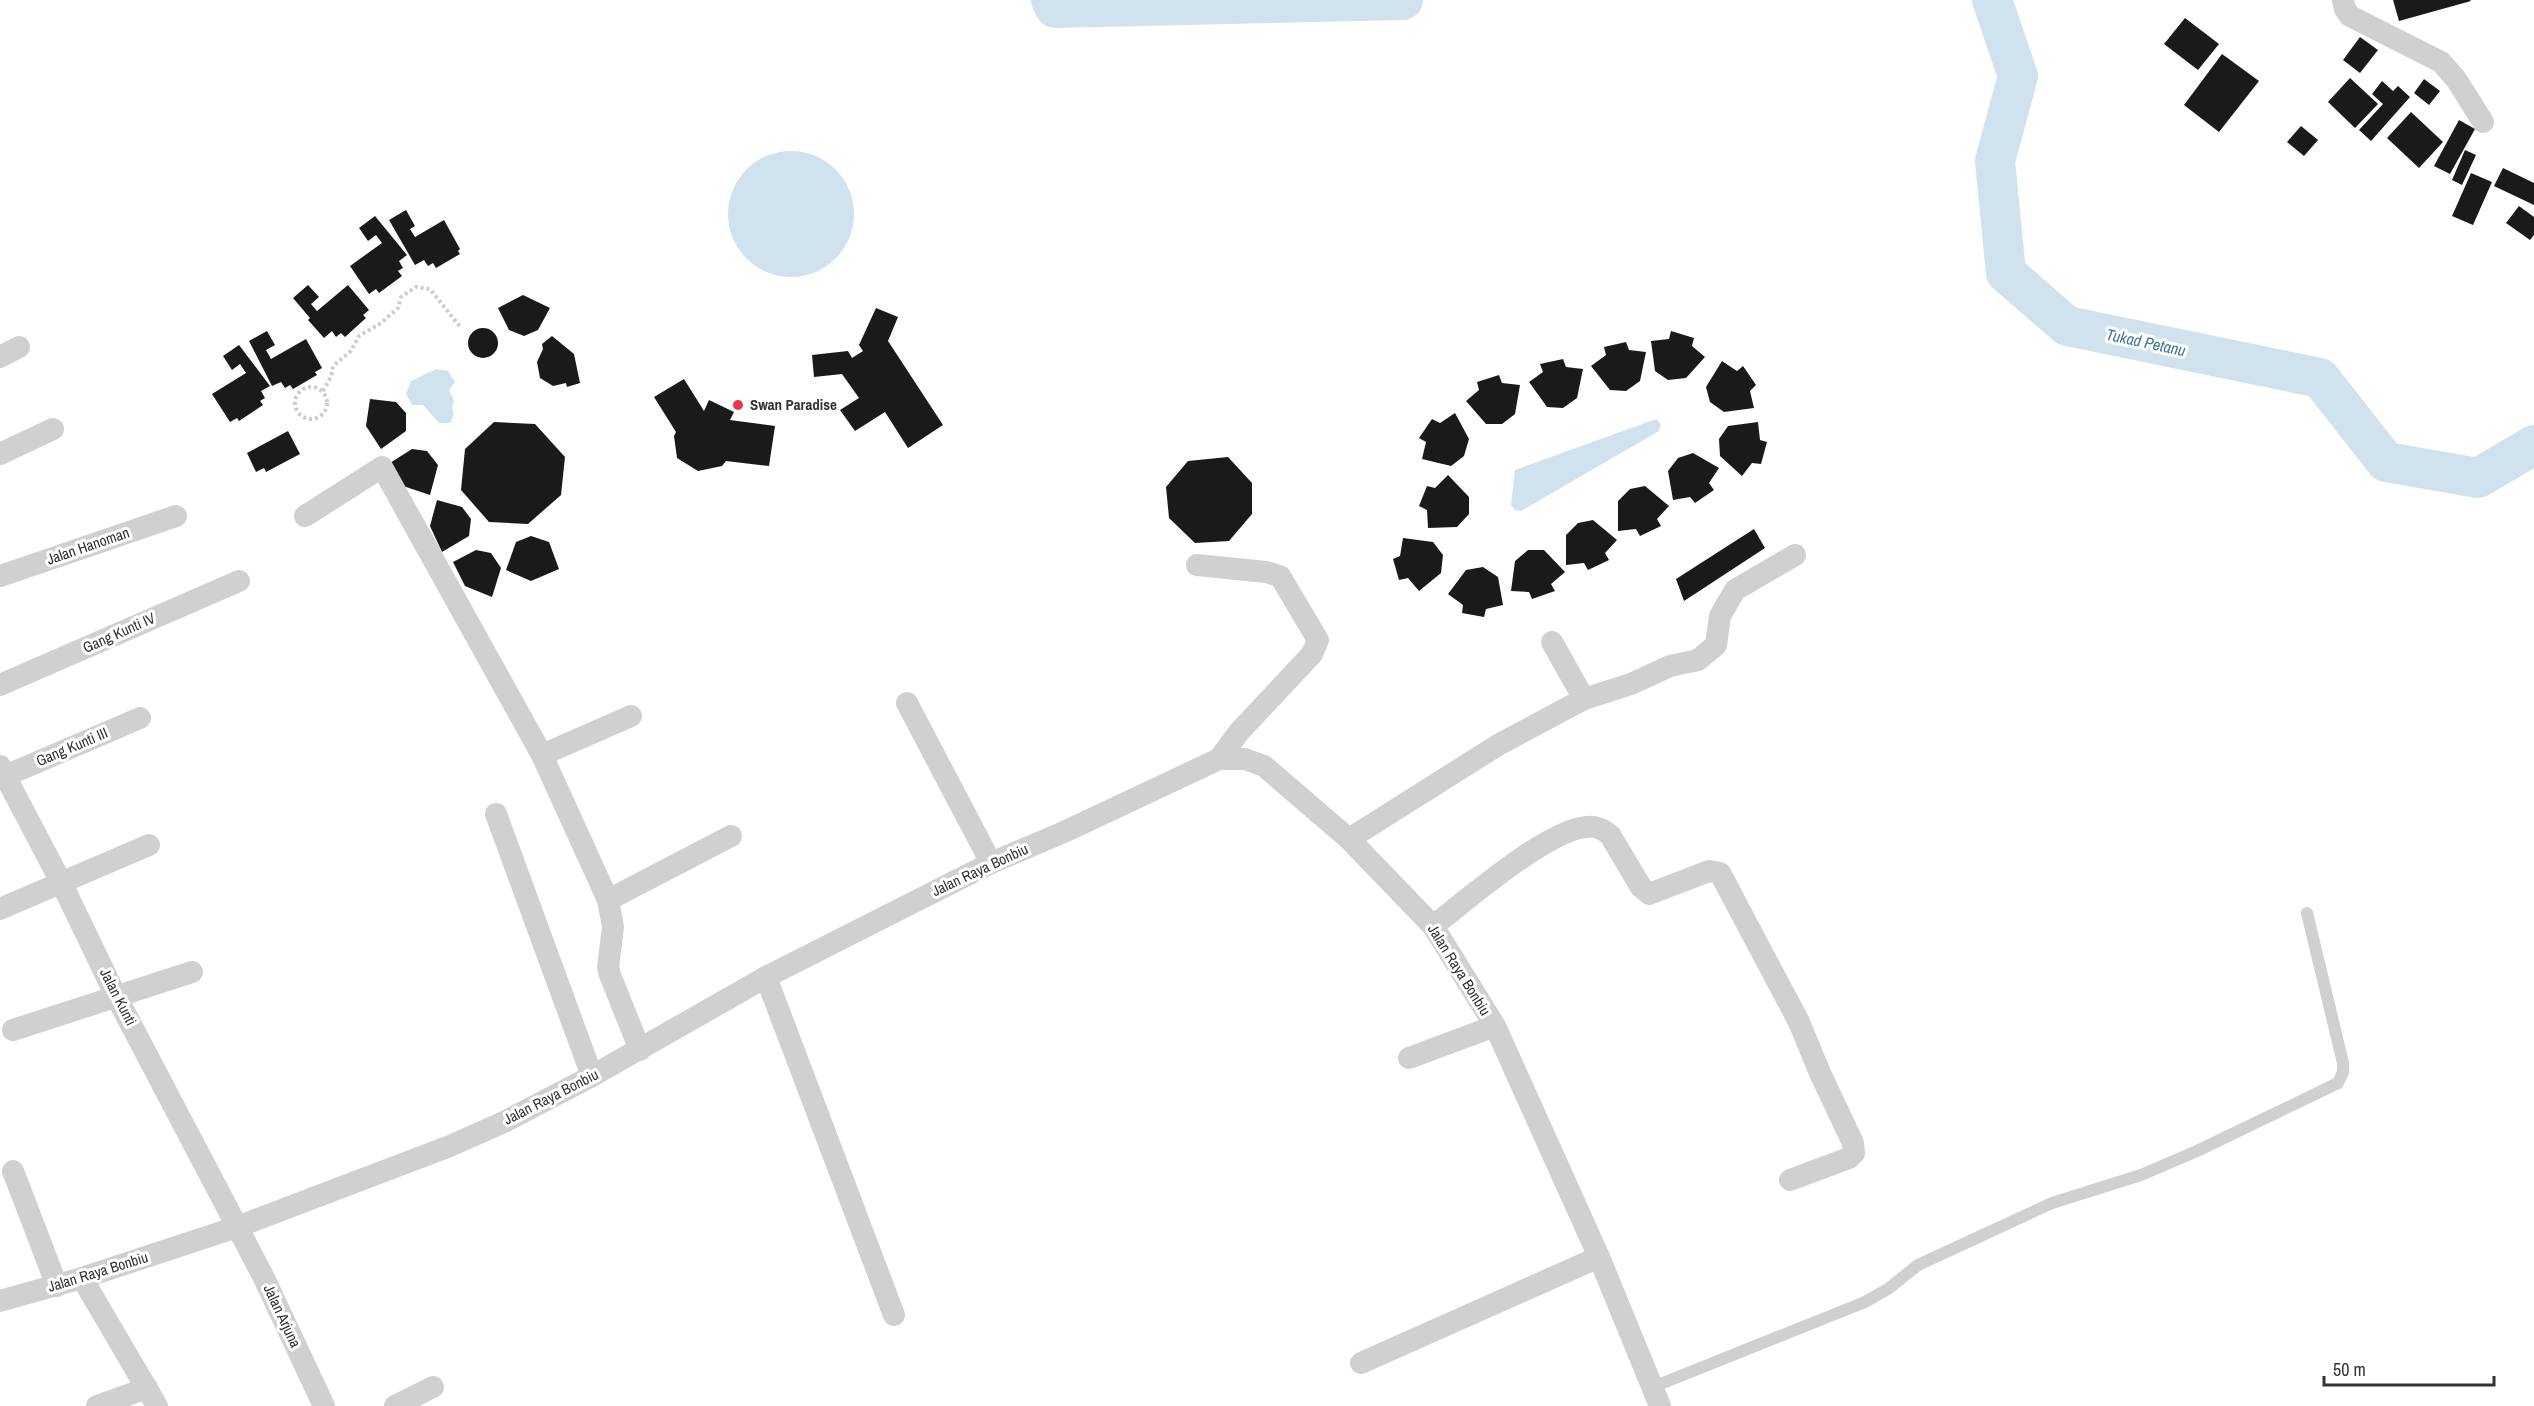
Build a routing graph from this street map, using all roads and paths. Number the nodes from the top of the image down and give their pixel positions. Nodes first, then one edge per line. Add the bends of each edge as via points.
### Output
1 (2343, 0) edge
2 (2484, 122) dead end
3 (461, 328) dead end
4 (323, 391) junction
5 (54, 429) dead end
6 (0, 454) edge
7 (176, 516) dead end
8 (305, 516) dead end
9 (1795, 555) dead end
10 (1197, 565) dead end
11 (0, 576) edge
12 (239, 581) dead end
13 (1552, 642) dead end
14 (0, 685) edge
15 (1584, 699) junction
16 (907, 703) dead end
17 (631, 716) dead end
18 (140, 718) dead end
19 (542, 755) junction
20 (1219, 759) junction
21 (2, 771) edge
22 (496, 814) dead end
23 (731, 836) dead end
24 (1349, 839) junction
25 (149, 845) dead end
26 (991, 863) junction
27 (62, 884) junction
28 (608, 900) junction
29 (0, 909) edge
30 (2307, 913) dead end
31 (1433, 926) junction
32 (192, 972) dead end
33 (766, 976) junction
34 (116, 996) junction
35 (1495, 1026) junction
36 (13, 1030) dead end
37 (640, 1050) junction
38 (1409, 1058) dead end
39 (592, 1076) junction
40 (13, 1171) dead end
41 (1790, 1180) dead end
42 (237, 1227) junction
43 (1599, 1257) junction
44 (82, 1278) junction
45 (57, 1286) junction
46 (0, 1301) edge
47 (894, 1315) dead end
48 (1361, 1363) dead end
49 (433, 1388) dead end
50 (152, 1397) edge
51 (1656, 1397) edge
52 (319, 1404) edge
53 (97, 1406) edge
54 (395, 1406) edge

1 - 2 street via 2349,16 2441,62
3 - 4 path via 430,289 416,287 401,297 398,308 381,323 359,336 351,351 333,366
4 - 4 path via 328,401 321,416 311,419 300,415 295,401 300,392 314,387
5 - 6 street
7 - 11 street, Jalan Hanoman
8 - 19 street via 382,467
9 - 15 street via 1735,590 1720,616 1716,645 1698,660 1670,666
10 - 20 street via 1280,576 1318,640 1311,654
12 - 14 street, Gang Kunti IV
13 - 15 street
15 - 24 street via 1498,745
16 - 26 street
17 - 19 street
18 - 21 street, Gang Kunti III
19 - 28 street
20 - 24 street, Jalan Raya Bonbiu via 1245,759 1264,766
20 - 26 street, Jalan Raya Bonbiu
21 - 27 street, Jalan Kunti
22 - 39 street
23 - 28 street
24 - 31 street, Jalan Raya Bonbiu
25 - 27 street
26 - 33 street, Jalan Raya Bonbiu
27 - 29 street
27 - 34 street, Jalan Kunti
28 - 37 street via 613,927 609,975
30 - 51 lane via 2343,1064 2338,1083 2197,1151 2052,1203 1918,1266 1865,1302
31 - 35 street, Jalan Raya Bonbiu
31 - 41 street via 1531,851 1565,832 1592,826 1610,835 1649,894 1709,871 1720,873 1799,1022 1853,1143 1854,1153 1849,1158
32 - 34 street
33 - 37 street, Jalan Raya Bonbiu
33 - 47 street
34 - 36 street
34 - 42 street, Jalan Kunti
35 - 38 street
35 - 43 street, Jalan Raya Bonbiu
37 - 39 street, Jalan Raya Bonbiu
39 - 42 street, Jalan Raya Bonbiu via 450,1146
40 - 45 street
42 - 44 street, Jalan Raya Bonbiu
42 - 52 street, Jalan Arjuna
43 - 48 street
43 - 51 street, Jalan Raya Bonbiu
44 - 45 street, Jalan Raya Bonbiu
44 - 50 street
45 - 46 street, Jalan Raya Bonbiu
49 - 54 street
50 - 53 street

